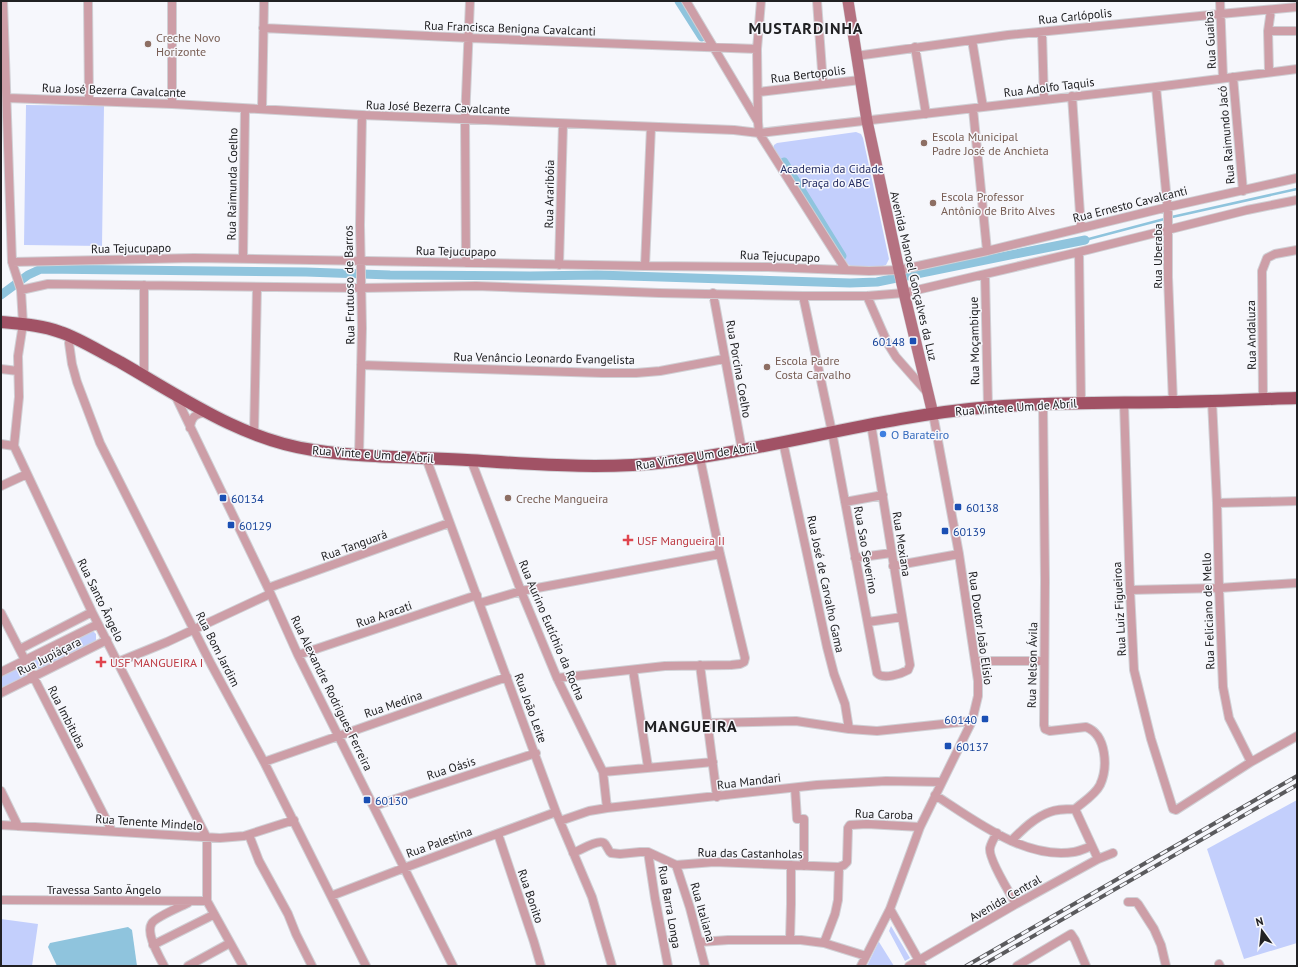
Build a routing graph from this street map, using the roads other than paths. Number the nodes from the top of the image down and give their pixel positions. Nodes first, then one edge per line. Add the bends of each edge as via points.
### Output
1 (3, 1) edge
2 (88, 1) edge
3 (172, 1) edge
4 (264, 1) edge
5 (470, 1) edge
6 (686, 1) edge
7 (761, 1) edge
8 (817, 1) edge
9 (848, 1) edge
10 (1220, 1) edge
11 (1297, 7) edge
12 (1271, 10) junction
13 (1220, 14) junction
14 (263, 28) junction
15 (1268, 31) junction
16 (1295, 31) dead end
17 (1042, 32) junction
18 (470, 38) junction
19 (972, 40) junction
20 (915, 47) junction
21 (714, 48) junction
22 (757, 49) junction
23 (856, 56) junction
24 (3, 64) edge
25 (1297, 69) edge
26 (1269, 71) junction
27 (1233, 77) junction
28 (1224, 78) junction
29 (860, 80) junction
30 (824, 84) junction
31 (1156, 87) junction
32 (759, 92) junction
33 (1072, 96) junction
34 (7, 98) junction
35 (89, 100) junction
36 (1044, 100) junction
37 (172, 104) junction
38 (245, 108) junction
39 (983, 108) junction
40 (262, 109) junction
41 (973, 109) junction
42 (926, 114) junction
43 (362, 116) junction
44 (466, 120) junction
45 (867, 121) junction
46 (758, 122) junction
47 (563, 124) junction
48 (651, 127) junction
49 (759, 133) junction
50 (1297, 178) edge
51 (1243, 191) junction
52 (1297, 200) edge
53 (1168, 209) junction
54 (1081, 228) junction
55 (1168, 229) junction
56 (1297, 250) edge
57 (987, 251) junction
58 (1079, 252) junction
59 (243, 259) junction
60 (12, 262) junction
61 (466, 263) junction
62 (360, 264) junction
63 (559, 265) junction
64 (645, 266) junction
65 (846, 270) junction
66 (899, 272) junction
67 (984, 275) junction
68 (144, 285) junction
69 (361, 286) junction
70 (257, 287) junction
71 (20, 288) junction
72 (903, 291) junction
73 (713, 293) junction
74 (803, 296) junction
75 (867, 296) junction
76 (1, 322) edge
77 (23, 324) junction
78 (71, 336) junction
79 (724, 359) junction
80 (361, 365) junction
81 (1, 369) edge
82 (18, 371) junction
83 (144, 376) junction
84 (173, 392) junction
85 (927, 392) junction
86 (1297, 398) edge
87 (1263, 399) junction
88 (1212, 401) junction
89 (1173, 402) junction
90 (1081, 403) junction
91 (1124, 403) junction
92 (1043, 404) junction
93 (988, 407) junction
94 (208, 413) junction
95 (934, 414) junction
96 (871, 424) junction
97 (190, 429) junction
98 (832, 432) junction
99 (254, 435) junction
100 (783, 442) junction
101 (1, 444) edge
102 (14, 446) junction
103 (742, 450) junction
104 (359, 454) junction
105 (426, 458) junction
106 (700, 458) junction
107 (470, 460) junction
108 (26, 474) junction
109 (1, 486) edge
110 (883, 495) junction
111 (1297, 501) edge
112 (845, 502) junction
113 (1217, 503) junction
114 (449, 523) junction
115 (891, 553) junction
116 (720, 554) junction
117 (958, 554) junction
118 (855, 558) junction
119 (894, 566) junction
120 (1297, 584) edge
121 (1219, 588) junction
122 (1130, 590) junction
123 (269, 591) junction
124 (521, 591) junction
125 (479, 599) junction
126 (92, 612) junction
127 (1, 613) edge
128 (902, 617) junction
129 (868, 622) junction
130 (98, 624) junction
131 (194, 629) junction
132 (107, 640) junction
133 (20, 649) junction
134 (298, 656) junction
135 (25, 660) junction
136 (975, 661) junction
137 (1044, 661) junction
138 (118, 662) junction
139 (700, 665) junction
140 (633, 670) junction
141 (1, 672) edge
142 (877, 673) joint
143 (34, 676) junction
144 (508, 677) junction
145 (557, 678) junction
146 (1, 693) edge
147 (972, 721) junction
148 (708, 723) junction
149 (849, 730) junction
150 (339, 735) junction
151 (1297, 736) edge
152 (536, 753) junction
153 (264, 762) junction
154 (713, 762) junction
155 (1251, 762) junction
156 (648, 767) junction
157 (603, 772) junction
158 (942, 782) junction
159 (795, 788) junction
160 (1, 791) edge
161 (935, 796) junction
162 (717, 797) junction
163 (374, 806) junction
164 (607, 808) junction
165 (1075, 809) junction
166 (556, 812) junction
167 (294, 820) junction
168 (560, 821) junction
169 (1, 825) edge
170 (18, 826) junction
171 (920, 828) junction
172 (112, 831) junction
173 (997, 833) junction
174 (249, 834) junction
175 (498, 834) junction
176 (207, 838) junction
177 (1012, 841) junction
178 (1092, 846) junction
179 (648, 852) junction
180 (573, 853) junction
181 (1113, 853) dead end
182 (1098, 859) junction
183 (790, 865) junction
184 (676, 866) junction
185 (804, 866) junction
186 (840, 866) junction
187 (404, 868) junction
188 (331, 896) junction
189 (1, 900) edge
190 (206, 901) junction
191 (190, 902) junction
192 (1128, 902) dead end
193 (1016, 904) junction
194 (890, 909) junction
195 (214, 914) junction
196 (790, 940) junction
197 (700, 942) junction
198 (230, 943) junction
199 (824, 943) junction
200 (154, 945) junction
201 (866, 956) junction
202 (921, 963) edge
203 (164, 966) edge
204 (188, 966) edge
205 (243, 966) edge
206 (312, 966) edge
207 (366, 966) edge
208 (453, 966) edge
209 (541, 966) edge
210 (612, 966) edge
211 (668, 966) edge
212 (705, 966) edge
213 (861, 966) edge
214 (909, 966) edge
215 (1017, 966) edge
216 (1086, 966) edge
217 (1166, 966) edge

1 - 24 street, Rua Santo Ângelo
2 - 35 street
3 - 37 street
4 - 14 street
5 - 18 street
6 - 21 street
7 - 22 street
8 - 30 street
9 - 23 main road, Avenida Manoel Gonçalves da Luz
10 - 13 street, Rua Guaíba
11 - 12 street, Rua Carlópolis
12 - 13 street, Rua Carlópolis
12 - 15 street
13 - 17 street, Rua Carlópolis
13 - 28 street, Rua Guaíba
14 - 18 street, Rua Francisca Benigna Cavalcanti
14 - 40 street
15 - 16 street
15 - 26 street
17 - 19 street, Rua Carlópolis
17 - 36 street
18 - 21 street, Rua Francisca Benigna Cavalcanti
18 - 44 street
19 - 20 street, Rua Carlópolis
19 - 39 street
20 - 23 street, Rua Carlópolis
20 - 42 street
21 - 22 street, Rua Francisca Benigna Cavalcanti
21 - 46 street
22 - 32 street
23 - 29 main road, Avenida Manoel Gonçalves da Luz
24 - 34 street, Rua Santo Ângelo
25 - 26 street, Rua Adolfo Taquis
26 - 27 street, Rua Adolfo Taquis
27 - 28 street, Rua Adolfo Taquis
27 - 51 street, Rua Raimundo Jacó
28 - 31 street, Rua Adolfo Taquis
29 - 30 street, Rua Bertopolis
29 - 45 main road, Avenida Manoel Gonçalves da Luz
30 - 32 street, Rua Bertopolis
31 - 33 street, Rua Adolfo Taquis
31 - 53 street, Rua Uberaba
32 - 46 street
33 - 36 street, Rua Adolfo Taquis
33 - 54 street
34 - 35 street, Rua José Bezerra Cavalcante
34 - 60 street, Rua Santo Ângelo
35 - 37 street, Rua José Bezerra Cavalcante
36 - 39 street, Rua Adolfo Taquis
37 - 38 street, Rua José Bezerra Cavalcante
38 - 40 street, Rua José Bezerra Cavalcante
38 - 59 street, Rua Raimunda Coelho
39 - 41 street, Rua Adolfo Taquis
40 - 43 street, Rua José Bezerra Cavalcante
41 - 42 street, Rua Adolfo Taquis
41 - 57 street
42 - 45 street, Rua Adolfo Taquis
43 - 44 street, Rua José Bezerra Cavalcante
43 - 62 street, Rua Frutuoso de Barros
44 - 47 street, Rua José Bezerra Cavalcante
44 - 61 street
45 - 49 street, Rua José Bezerra Cavalcante
45 - 66 main road, Avenida Manoel Gonçalves da Luz
46 - 49 street
47 - 48 street, Rua José Bezerra Cavalcante
47 - 63 street, Rua Araribóia
48 - 49 street, Rua José Bezerra Cavalcante
48 - 64 street
49 - 65 street
50 - 51 street, Rua Ernesto Cavalcanti
51 - 53 street, Rua Ernesto Cavalcanti
52 - 55 street
53 - 54 street, Rua Ernesto Cavalcanti
53 - 55 street, Rua Uberaba
54 - 57 street, Rua Ernesto Cavalcanti
55 - 58 street
55 - 89 street, Rua Uberaba
56 - 87 street, Rua Andaluza via 1267,258 1262,270
57 - 66 street, Rua Ernesto Cavalcanti
58 - 67 street
58 - 90 street
59 - 60 street, Rua Tejucupapo
59 - 62 street, Rua Tejucupapo
60 - 71 street, Rua Santo Ângelo
61 - 62 street, Rua Tejucupapo
61 - 63 street, Rua Tejucupapo
62 - 69 street, Rua Frutuoso de Barros
63 - 64 street, Rua Tejucupapo
64 - 65 street, Rua Tejucupapo
65 - 66 street, Rua Tejucupapo
66 - 72 main road, Avenida Manoel Gonçalves da Luz
67 - 72 street
67 - 93 street, Rua Moçambique
68 - 70 street
68 - 71 street via 48,284
68 - 83 street
69 - 70 street
69 - 73 street via 476,286
69 - 80 street, Rua Frutuoso de Barros
70 - 99 street
71 - 77 street, Rua Santo Ângelo
72 - 75 street
72 - 85 main road, Avenida Manoel Gonçalves da Luz
73 - 74 street
73 - 79 street, Rua Porcina Coelho
74 - 75 street
74 - 98 street, Rua Sao Severino
75 - 85 street via 896,357
76 - 77 main road, Rua Vinte e Um de Abril
77 - 78 main road, Rua Vinte e Um de Abril
77 - 82 street, Rua Santo Ângelo
78 - 83 main road, Rua Vinte e Um de Abril
78 - 131 street, Rua Bom Jardim via 69,343 72,364 100,443
79 - 80 street, Rua Venâncio Leonardo Evangelista via 660,371 602,374
79 - 103 street, Rua Porcina Coelho
80 - 104 street, Rua Frutuoso de Barros
81 - 82 street
82 - 102 street, Rua Santo Ângelo via 19,397
83 - 84 main road, Rua Vinte e Um de Abril
84 - 94 main road, Rua Vinte e Um de Abril
84 - 97 street, Rua Alexandre Rodrigues Ferreira
85 - 95 main road, Avenida Manoel Gonçalves da Luz
86 - 87 main road, Rua Vinte e Um de Abril
87 - 88 main road, Rua Vinte e Um de Abril
88 - 89 main road, Rua Vinte e Um de Abril
88 - 113 street, Rua Feliciano de Mello
89 - 91 main road, Rua Vinte e Um de Abril
90 - 91 main road, Rua Vinte e Um de Abril
90 - 92 main road, Rua Vinte e Um de Abril
91 - 122 street, Rua Luiz Figueiroa
92 - 93 main road, Rua Vinte e Um de Abril
92 - 137 street, Rua Nelson Ávila
93 - 95 main road, Rua Vinte e Um de Abril
94 - 97 street via 195,415
94 - 99 main road, Rua Vinte e Um de Abril
95 - 96 main road, Rua Vinte e Um de Abril
95 - 117 street, Rua Doutor João Elísio
96 - 98 main road, Rua Vinte e Um de Abril
96 - 110 street, Rua Mexiana
97 - 123 street, Rua Alexandre Rodrigues Ferreira
98 - 100 main road, Rua Vinte e Um de Abril
98 - 112 street, Rua Sao Severino
99 - 104 main road, Rua Vinte e Um de Abril via 312,450
100 - 103 main road, Rua Vinte e Um de Abril
100 - 149 street, Rua José de Carvalho Gama via 826,640 834,674 845,704
101 - 102 street
102 - 108 street, Rua Santo Ângelo
103 - 106 main road, Rua Vinte e Um de Abril
104 - 105 main road, Rua Vinte e Um de Abril
105 - 107 main road, Rua Vinte e Um de Abril
105 - 114 street, Rua João Leite
106 - 107 main road, Rua Vinte e Um de Abril via 616,466
106 - 116 street
107 - 124 street, Rua Aurino Eutíchio da Rocha
108 - 109 street
108 - 126 street, Rua Santo Ângelo
110 - 112 street
110 - 115 street, Rua Mexiana
111 - 113 street
112 - 118 street, Rua Sao Severino
113 - 121 street, Rua Feliciano de Mello
114 - 123 street, Rua Tanguará
114 - 125 street, Rua João Leite
115 - 118 street
115 - 119 street, Rua Mexiana
116 - 124 street, Rua Aracati
116 - 139 street via 745,658 744,662 736,665
117 - 119 street
117 - 136 street, Rua Doutor João Elísio
118 - 129 street, Rua Sao Severino
119 - 128 street, Rua Mexiana
120 - 121 street
121 - 122 street
121 - 155 street, Rua Feliciano de Mello via 1225,703 1229,718
122 - 155 street, Rua Luiz Figueiroa via 1134,670 1151,739 1173,809 1176,810
123 - 131 street, Rua Tanguará
123 - 134 street, Rua Alexandre Rodrigues Ferreira
124 - 125 street, Rua Aracati
124 - 145 street, Rua Aurino Eutíchio da Rocha
125 - 134 street, Rua Aracati
125 - 144 street, Rua João Leite
126 - 130 street, Rua Santo Ângelo
126 - 133 street, Rua Jupiáçara
127 - 133 street, Rua Imbituba
128 - 129 street
128 - 142 street, Rua Mexiana via 910,668 902,674 882,676
129 - 142 street, Rua Sao Severino
130 - 132 street, Rua Santo Ângelo
130 - 135 street, Rua Jupiáçara
131 - 138 street, Rua Tanguará
131 - 153 street, Rua Bom Jardim
132 - 138 street, Rua Santo Ângelo
132 - 143 street, Rua Jupiáçara
133 - 135 street, Rua Imbituba
134 - 150 street, Rua Alexandre Rodrigues Ferreira
135 - 141 street, Rua Jupiáçara
135 - 143 street, Rua Imbituba
136 - 137 street
136 - 147 street, Rua Doutor João Elísio via 978,696
137 - 165 street, Rua Nelson Ávila via 1046,729 1050,731 1086,726 1091,728 1098,736 1104,754 1100,785
138 - 176 street, Rua Santo Ângelo
139 - 140 street
139 - 148 street
140 - 145 street
140 - 156 street
143 - 146 street, Rua Jupiáçara
143 - 172 street, Rua Imbituba
144 - 150 street, Rua Medina
144 - 152 street, Rua João Leite
145 - 157 street, Rua Aurino Eutíchio da Rocha
147 - 149 street via 877,732
147 - 158 street, Rua Doutor João Elísio
148 - 149 street via 796,721
148 - 154 street
150 - 153 street, Rua Medina
150 - 163 street, Rua Alexandre Rodrigues Ferreira
151 - 155 street
152 - 163 street, Rua Oásis
152 - 166 street, Rua João Leite
153 - 167 street, Rua Bom Jardim
154 - 156 street
154 - 162 street
156 - 157 street
157 - 164 street, Rua Aurino Eutíchio da Rocha
158 - 159 street, Rua Mandari via 886,781
158 - 161 street, Rua Doutor João Elísio
159 - 162 street, Rua Mandari
159 - 185 street via 797,818 804,819
160 - 170 street
161 - 171 street, Rua Doutor João Elísio
161 - 173 street
162 - 164 street, Rua Mandari
163 - 187 street, Rua Alexandre Rodrigues Ferreira
164 - 168 street, Rua Mandari
165 - 177 street via 1050,812 1036,819
165 - 178 street
166 - 168 street, Rua João Leite
166 - 175 street, Rua Palestina
167 - 174 street, Rua Tenente Mindelo
167 - 188 street, Rua Bom Jardim
168 - 180 street, Rua João Leite
169 - 170 street, Rua Tenente Mindelo
170 - 172 street, Rua Tenente Mindelo
171 - 186 street, Rua Caroba via 867,824 848,826 847,862
171 - 194 street, Rua Doutor João Elísio
172 - 176 street, Rua Tenente Mindelo
173 - 177 street
173 - 193 street via 990,854
174 - 176 street, Rua Tenente Mindelo
174 - 206 street via 259,861 285,907
175 - 187 street, Rua Palestina
175 - 209 street, Rua Bonito
176 - 190 street, Rua Santo Ângelo
177 - 178 street via 1035,849 1057,852 1075,852
178 - 182 street
179 - 180 street via 611,853 602,842
179 - 184 street
179 - 211 street, Rua Barra Longa
180 - 210 street, Rua João Leite via 592,897
181 - 182 street, Avenida Central
182 - 193 street, Avenida Central
183 - 184 street, Rua das Castanholas via 714,862
183 - 185 street, Rua das Castanholas
183 - 196 street
184 - 197 street, Rua Italiana
185 - 186 street, Rua das Castanholas
186 - 199 street via 838,900
187 - 188 street, Rua Palestina
187 - 208 street, Rua Alexandre Rodrigues Ferreira
188 - 207 street, Rua Bom Jardim
189 - 191 street, Travessa Santo Ângelo
190 - 191 street, Travessa Santo Ângelo
190 - 195 street
191 - 200 street via 152,923 150,930
192 - 217 street via 1136,902 1154,929
193 - 202 street, Avenida Central
194 - 201 street, Rua Doutor João Elísio
194 - 202 street
195 - 198 street
195 - 200 street
196 - 197 street
196 - 199 street
197 - 212 street, Rua Italiana
198 - 204 street
198 - 205 street
199 - 201 street
200 - 203 street
201 - 213 street, Rua Doutor João Elísio
202 - 214 street, Avenida Central
215 - 216 street via 1071,934

